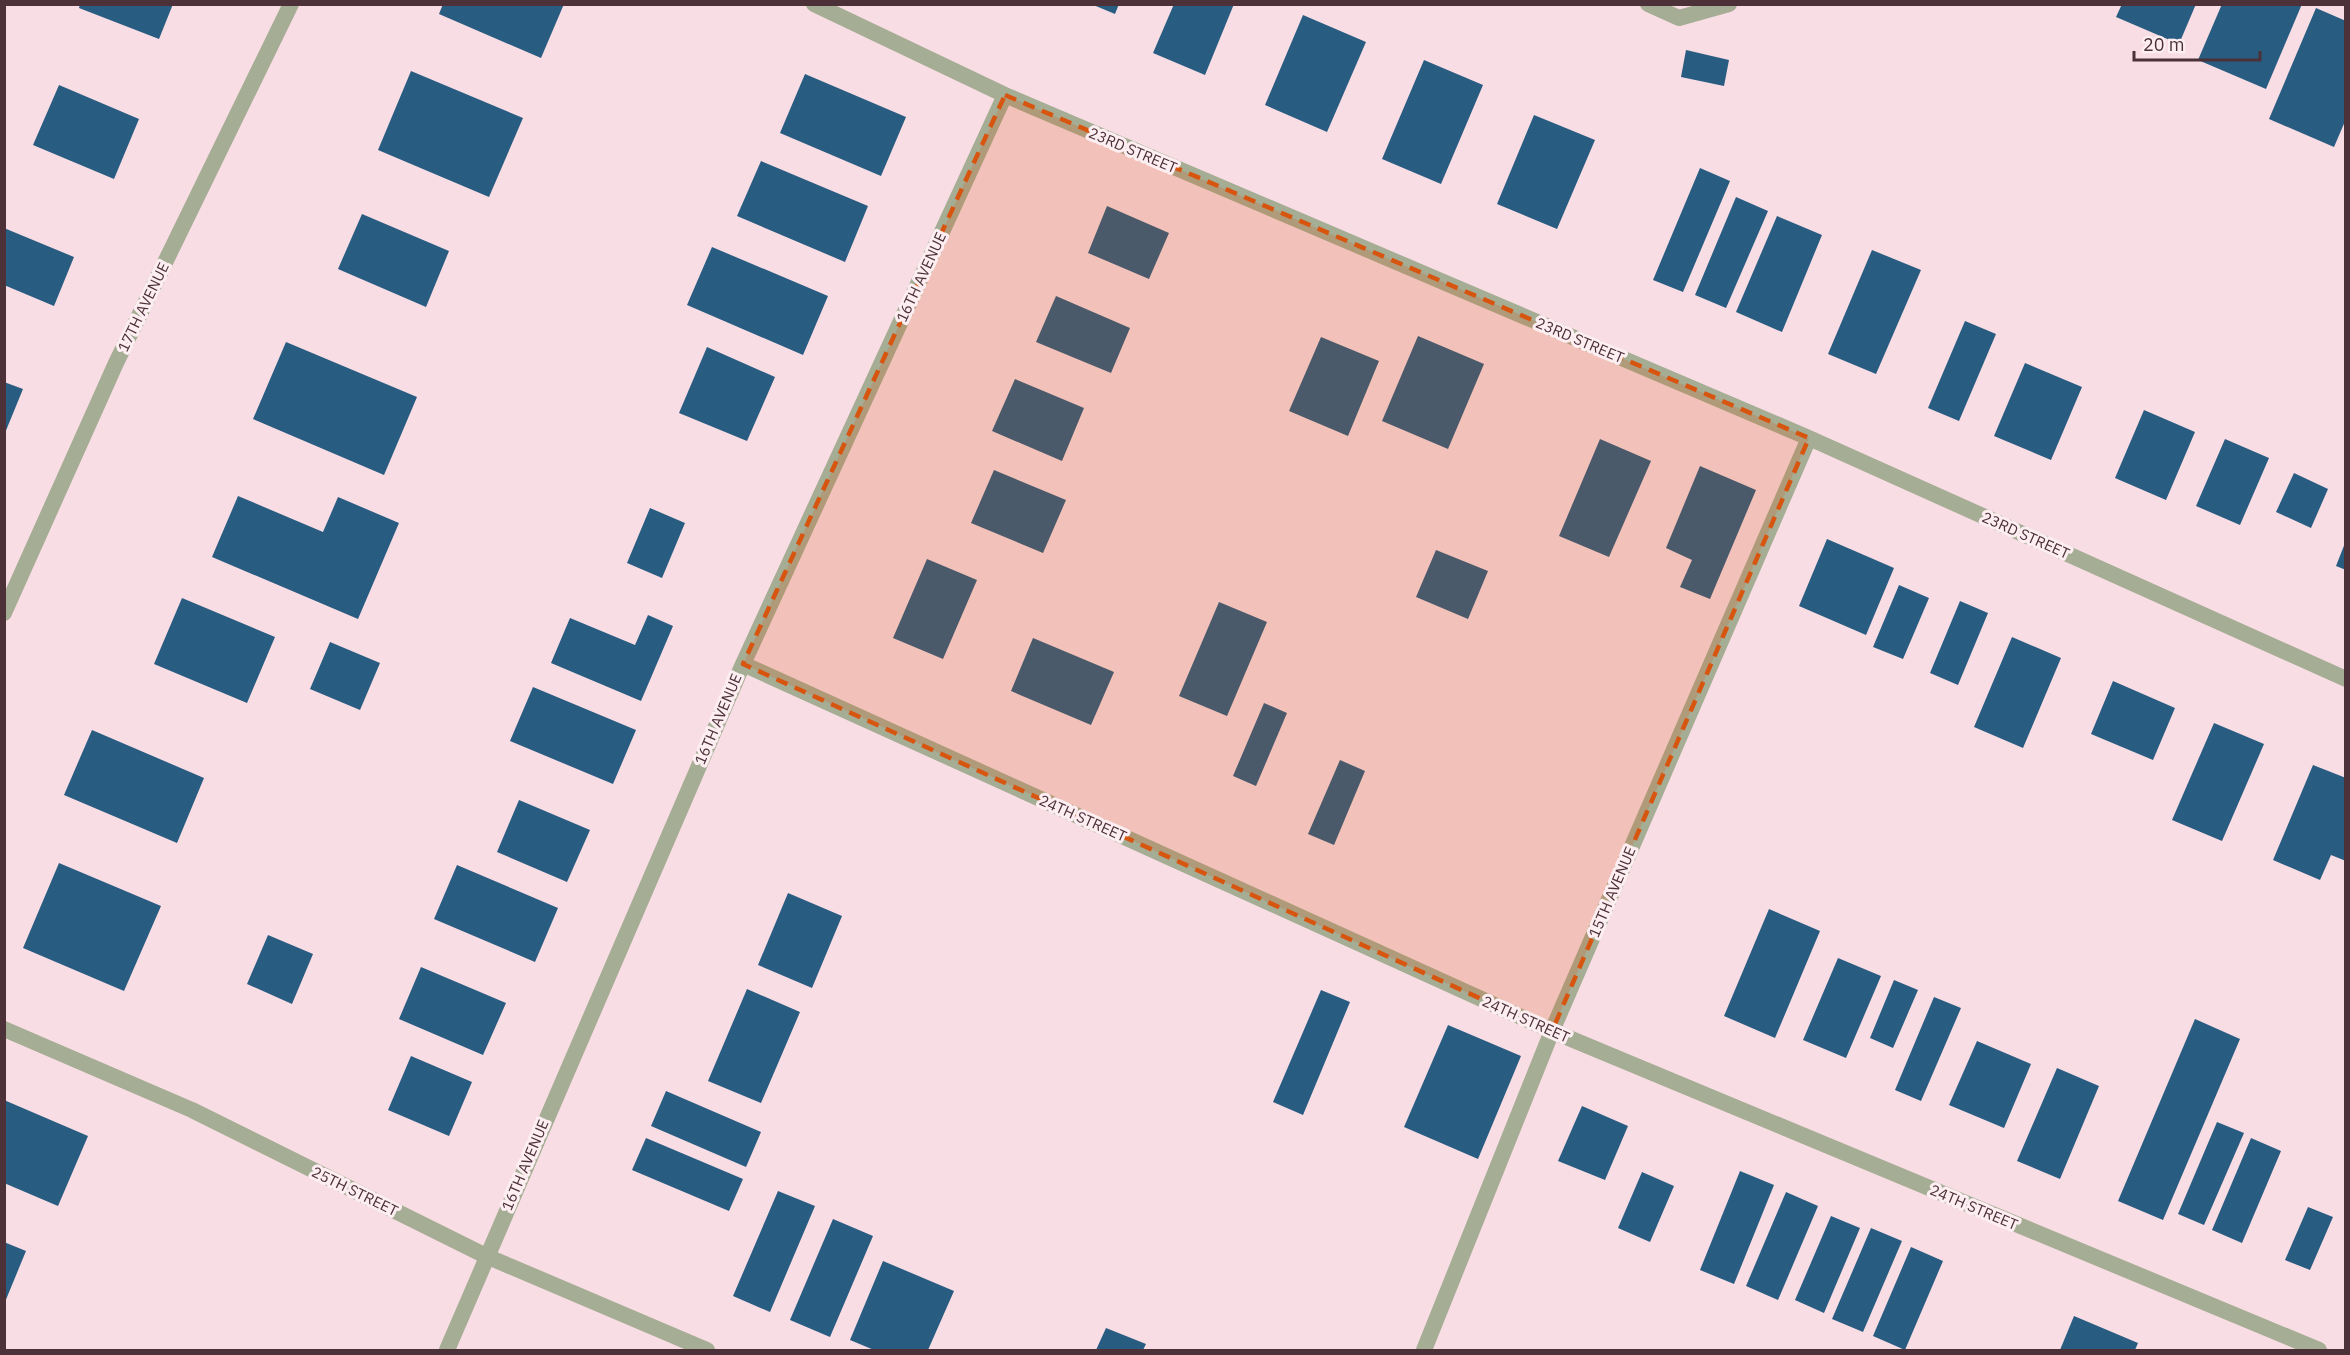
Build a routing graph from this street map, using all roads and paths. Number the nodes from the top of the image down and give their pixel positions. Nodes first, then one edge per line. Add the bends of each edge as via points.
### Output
1 (291, 4) edge
2 (814, 4) edge
3 (1648, 4) edge
4 (1729, 4) edge
5 (1005, 95) junction
6 (1809, 438) junction
7 (4, 613) edge
8 (743, 664) junction
9 (2346, 679) edge
10 (4, 1029) edge
11 (1552, 1031) junction
12 (486, 1256) junction
13 (447, 1350) edge
14 (707, 1350) edge
15 (1424, 1350) edge
16 (2319, 1350) edge

1 - 7 street, 17TH AVENUE via 116,363
2 - 5 street, 23RD STREET
3 - 4 street via 1679,18
5 - 6 street, 23RD STREET
5 - 8 street, 16TH AVENUE
6 - 9 street, 23RD STREET
6 - 11 street, 15TH AVENUE
8 - 11 street, 24TH STREET
8 - 12 street, 16TH AVENUE
10 - 12 street, 25TH STREET via 192,1110
11 - 15 street, 15TH AVENUE
11 - 16 street, 24TH STREET
12 - 13 street, 16TH AVENUE
12 - 14 street, 25TH STREET

